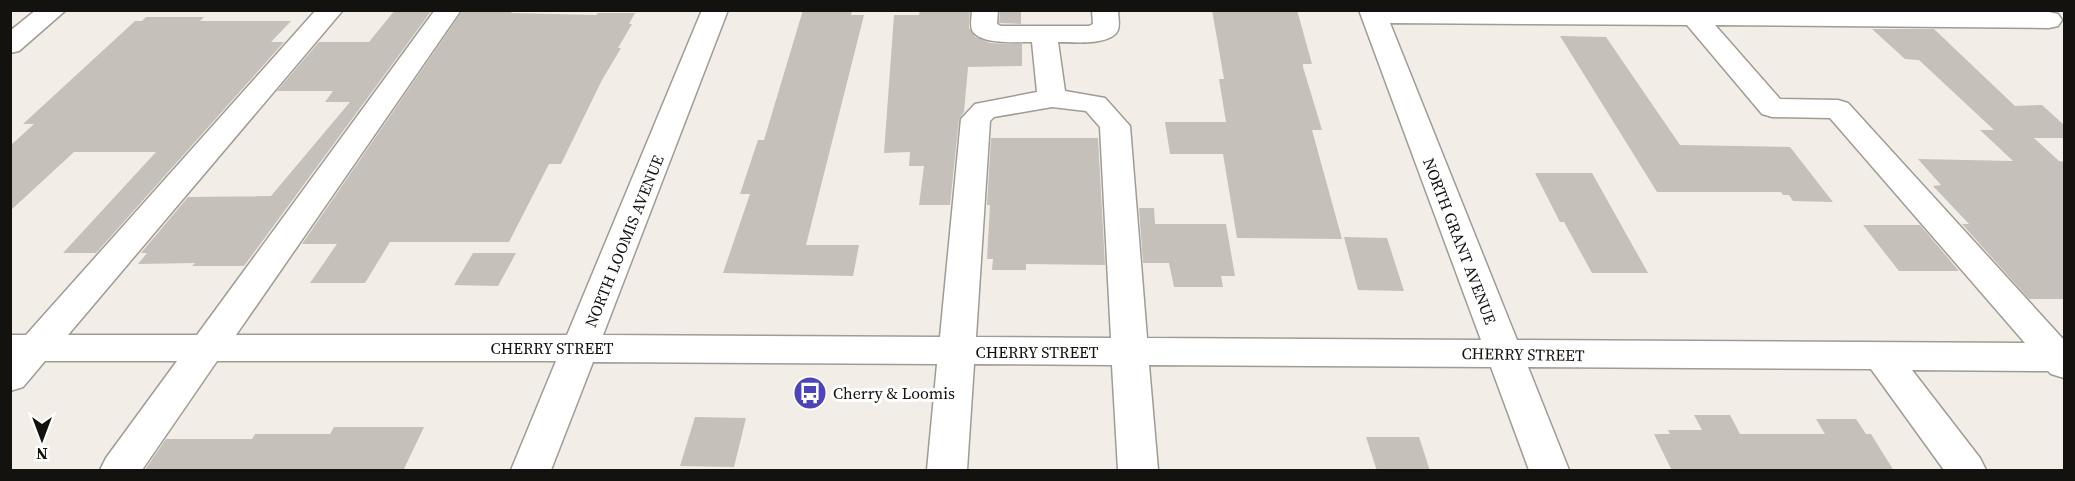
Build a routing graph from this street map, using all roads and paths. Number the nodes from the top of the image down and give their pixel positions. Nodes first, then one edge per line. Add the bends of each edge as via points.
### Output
1 (53, 10) edge
2 (330, 10) edge
3 (448, 10) edge
4 (715, 10) edge
5 (985, 10) edge
6 (1105, 10) edge
7 (1373, 13) edge
8 (1695, 18) junction
9 (2050, 21) edge
10 (1044, 34) junction
11 (10, 45) edge
12 (1052, 98) junction
13 (23, 348) edge
14 (582, 348) junction
15 (207, 349) junction
16 (955, 352) junction
17 (1129, 353) junction
18 (1503, 354) junction
19 (1882, 357) junction
20 (2062, 359) edge
21 (10, 377) edge
22 (120, 471) edge
23 (531, 471) edge
24 (947, 471) edge
25 (1138, 471) edge
26 (1549, 471) edge
27 (1966, 471) edge

1 - 11 street
2 - 13 street
3 - 15 street
4 - 14 street, NORTH LOOMIS AVENUE
5 - 10 street via 984,28 997,34
6 - 10 street via 1106,28 1094,34
7 - 8 street
7 - 18 street, NORTH GRANT AVENUE
8 - 9 street
8 - 20 street via 1772,108 1838,109
10 - 12 street
12 - 16 street via 985,110 976,119
12 - 17 street via 1095,104 1115,126
13 - 15 street, CHERRY STREET
13 - 21 street
14 - 15 street, CHERRY STREET
14 - 16 street, CHERRY STREET
14 - 23 street, NORTH LOOMIS AVENUE
15 - 22 street
16 - 17 street, CHERRY STREET
16 - 24 street
17 - 18 street, CHERRY STREET
17 - 25 street
18 - 19 street, CHERRY STREET
18 - 26 street, NORTH GRANT AVENUE
19 - 20 street, CHERRY STREET
19 - 27 street

